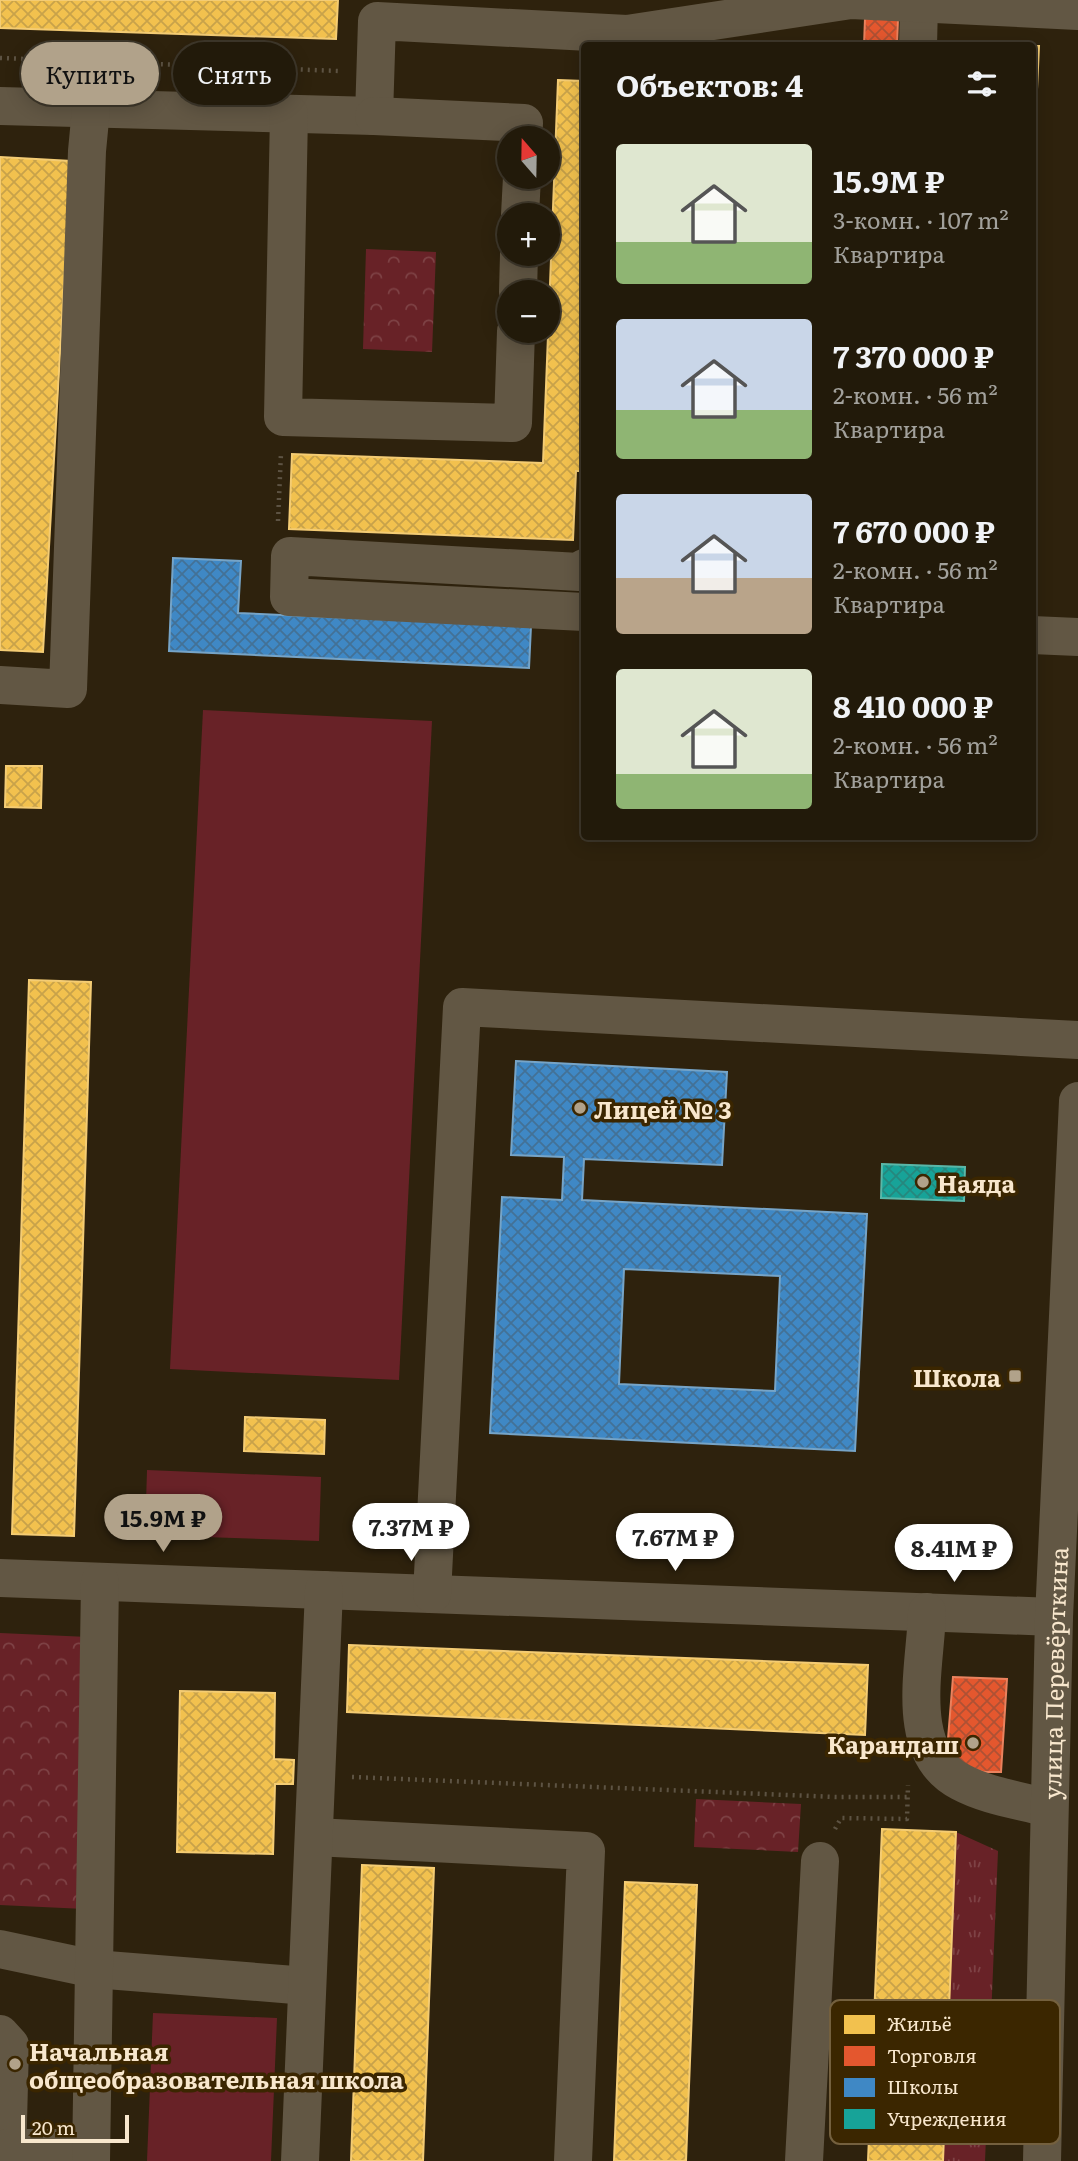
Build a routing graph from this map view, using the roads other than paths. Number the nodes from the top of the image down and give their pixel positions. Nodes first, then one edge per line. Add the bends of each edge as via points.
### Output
1 (897, 2) edge
2 (377, 10) edge
3 (1078, 11) edge
4 (467, 13) edge
5 (627, 17) edge
6 (670, 36) edge
7 (916, 42) edge
8 (0, 106) edge
9 (91, 109) junction
10 (289, 114) junction
11 (374, 116) junction
12 (523, 126) edge
13 (516, 343) edge
14 (581, 570) edge
15 (581, 612) edge
16 (1036, 635) edge
17 (1078, 637) edge
18 (0, 685) edge
19 (1078, 1040) edge
20 (1078, 1101) edge
21 (0, 1578) edge
22 (100, 1582) junction
23 (324, 1590) junction
24 (432, 1594) junction
25 (927, 1612) junction
26 (1054, 1617) junction
27 (1064, 1731) edge
28 (1048, 1808) junction
29 (315, 1837) junction
30 (820, 1861) road end
31 (0, 1949) edge
32 (94, 1969) junction
33 (307, 1986) junction
34 (1045, 2000) edge
35 (0, 2034) edge
36 (91, 2154) edge
37 (7, 2155) edge
38 (300, 2161) edge
39 (573, 2161) edge
40 (804, 2161) edge

1 - 3 street
1 - 6 street via 851,0
1 - 7 street
2 - 4 street
2 - 11 street
4 - 5 street
5 - 6 street
8 - 9 street
9 - 10 street
9 - 18 street via 68,689
10 - 11 street
10 - 13 street via 283,417 513,423
11 - 12 street
14 - 15 street via 290,556 289,597
16 - 17 street
19 - 24 street via 461,1007
20 - 26 street, улица Перевёрткина
21 - 22 street
22 - 23 street
22 - 32 street
23 - 24 street
23 - 29 street
24 - 25 street
25 - 26 street
25 - 28 street via 922,1718 930,1749 958,1781
26 - 27 street, улица Перевёрткина
27 - 28 street, улица Перевёрткина
28 - 34 street, улица Перевёрткина
29 - 33 street
29 - 39 street via 586,1850
30 - 40 street
31 - 32 street
32 - 33 street
32 - 36 street
33 - 38 street
35 - 37 street via 10,2045
36 - 37 street

